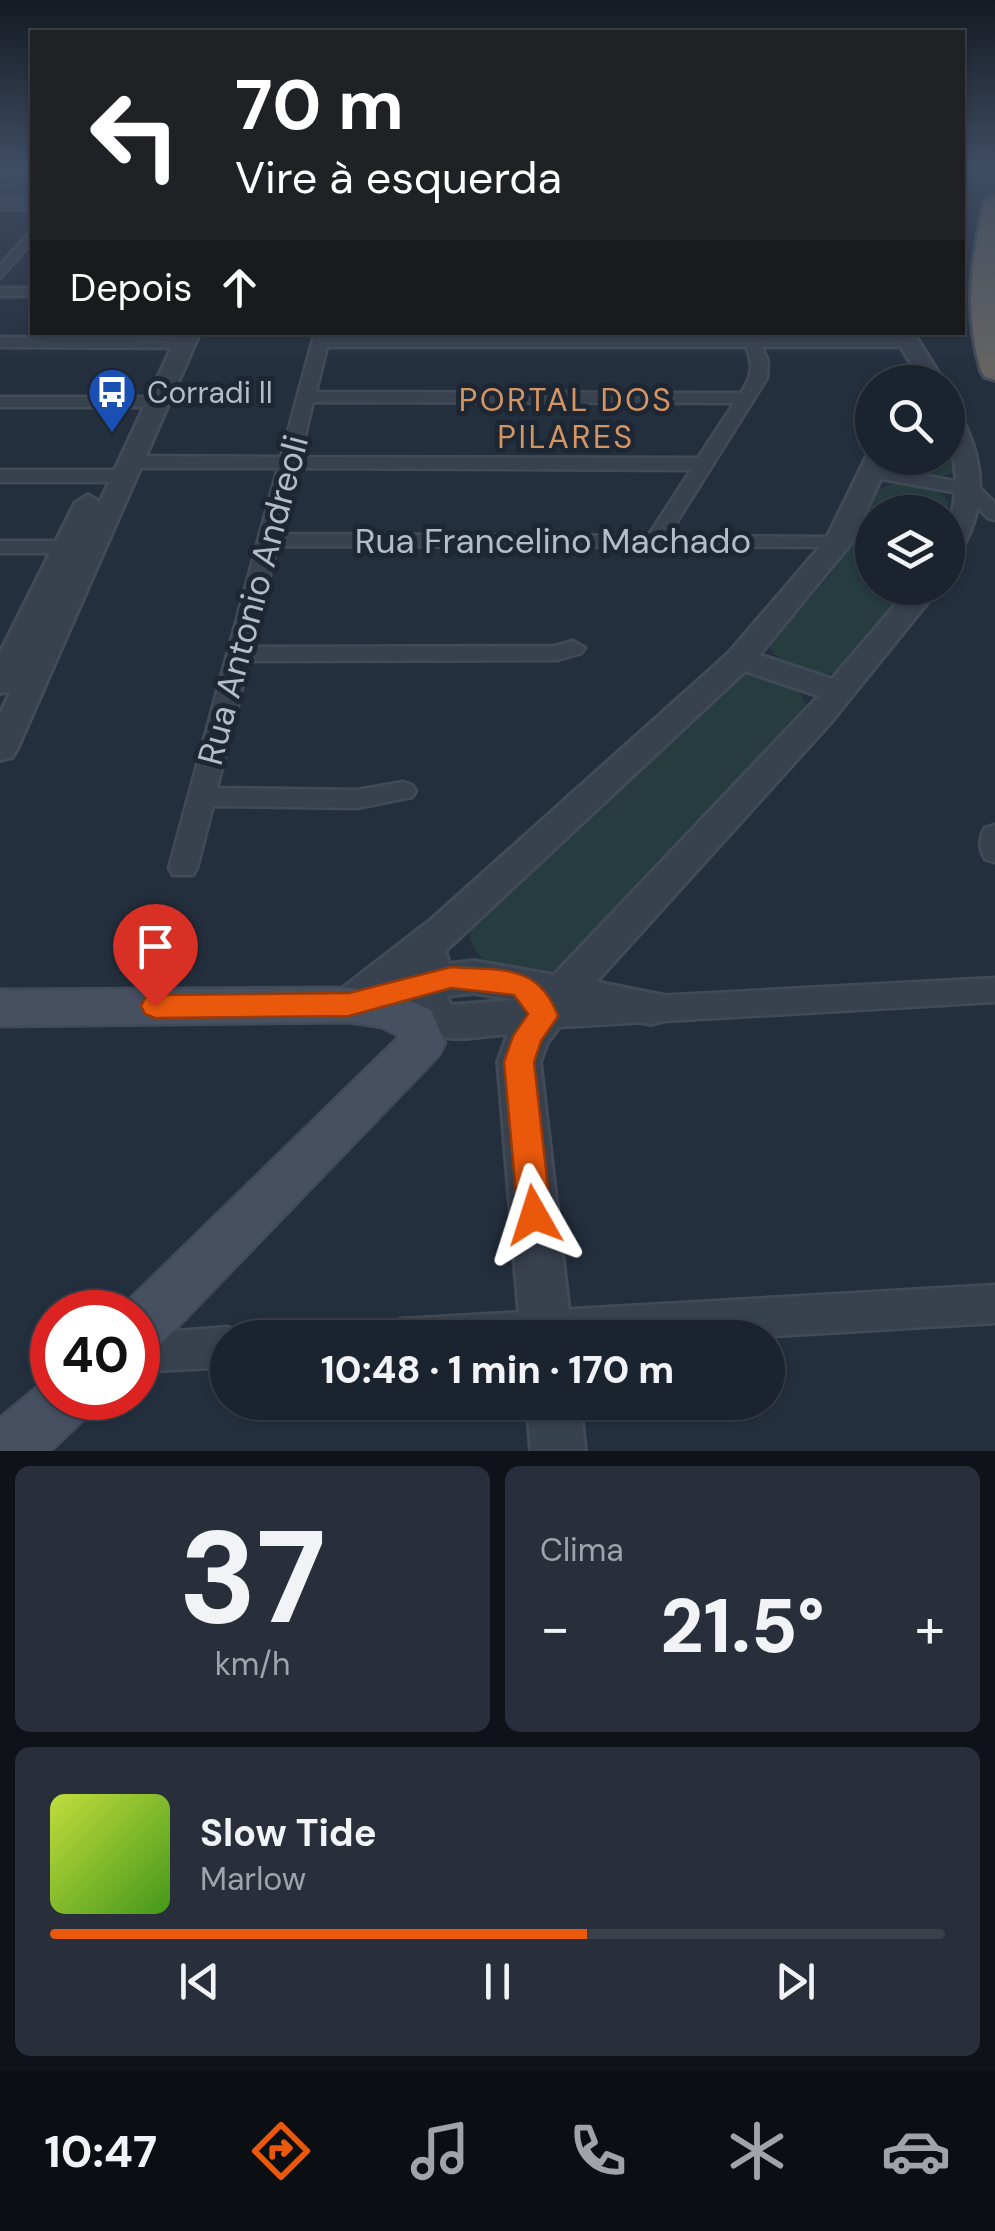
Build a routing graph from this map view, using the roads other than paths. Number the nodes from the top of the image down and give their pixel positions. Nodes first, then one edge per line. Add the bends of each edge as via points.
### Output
1 (988, 236) edge
2 (0, 249) edge
3 (27, 249) edge
4 (0, 274) edge
5 (0, 292) edge
6 (30, 292) edge
7 (321, 337) edge
8 (750, 337) edge
9 (895, 337) edge
10 (179, 338) edge
11 (0, 342) edge
12 (902, 365) edge
13 (919, 365) edge
14 (995, 371) edge
15 (306, 397) junction
16 (748, 398) junction
17 (0, 402) edge
18 (148, 402) junction
19 (965, 451) edge
20 (289, 462) junction
21 (706, 464) junction
22 (119, 472) junction
23 (870, 475) edge
24 (917, 475) edge
25 (0, 476) edge
26 (970, 489) junction
27 (965, 502) edge
28 (995, 514) edge
29 (268, 540) junction
30 (654, 542) junction
31 (838, 543) junction
32 (0, 547) edge
33 (80, 547) junction
34 (911, 605) edge
35 (574, 648) dead end
36 (239, 654) junction
37 (740, 659) junction
38 (0, 684) edge
39 (839, 692) junction
40 (0, 746) edge
41 (403, 791) dead end
42 (202, 797) junction
43 (995, 835) edge
44 (995, 852) edge
45 (183, 868) dead end
46 (446, 929) junction
47 (607, 942) junction
48 (425, 982) junction
49 (995, 990) edge
50 (542, 998) junction
51 (349, 1005) junction
52 (0, 1008) edge
53 (651, 1008) junction
54 (433, 1032) junction
55 (995, 1304) edge
56 (160, 1307) edge
57 (545, 1320) edge
58 (747, 1320) edge
59 (210, 1348) edge
60 (160, 1351) edge
61 (41, 1420) edge
62 (555, 1420) edge
63 (7, 1451) edge
64 (558, 1451) edge

1 - 14 highway via 978,288
2 - 3 street
3 - 4 street
5 - 6 street
7 - 8 street
7 - 15 street, Rua Antonio Andreoli
8 - 9 street
8 - 16 street via 761,370
9 - 12 street
9 - 13 street
10 - 11 street
10 - 18 street
15 - 16 street
15 - 20 street, Rua Antonio Andreoli
16 - 21 street
17 - 18 street
18 - 22 street
19 - 26 street
20 - 21 street
20 - 22 street
20 - 29 street, Rua Antonio Andreoli
21 - 30 street
22 - 25 street
22 - 33 street
23 - 31 street
24 - 26 street
26 - 27 street
26 - 28 street
29 - 30 street, Rua Francelino Machado
29 - 36 street, Rua Antonio Andreoli
30 - 31 street, Rua Francelino Machado
31 - 37 street
32 - 33 street
33 - 38 street
33 - 40 street
34 - 39 street
35 - 36 street
36 - 42 street, Rua Antonio Andreoli
37 - 39 street
37 - 46 street
39 - 47 street
41 - 42 street via 357,799
42 - 45 street, Rua Antonio Andreoli
43 - 44 street
46 - 48 street
46 - 51 street
47 - 50 street
47 - 53 street via 623,990
48 - 50 street via 474,977
48 - 51 street
48 - 54 street
49 - 53 street
50 - 53 street
50 - 54 street
50 - 57 street via 519,1062
51 - 52 main road
51 - 54 main road via 407,1016
54 - 56 main road
55 - 58 street
59 - 60 street
61 - 63 main road
62 - 64 street

